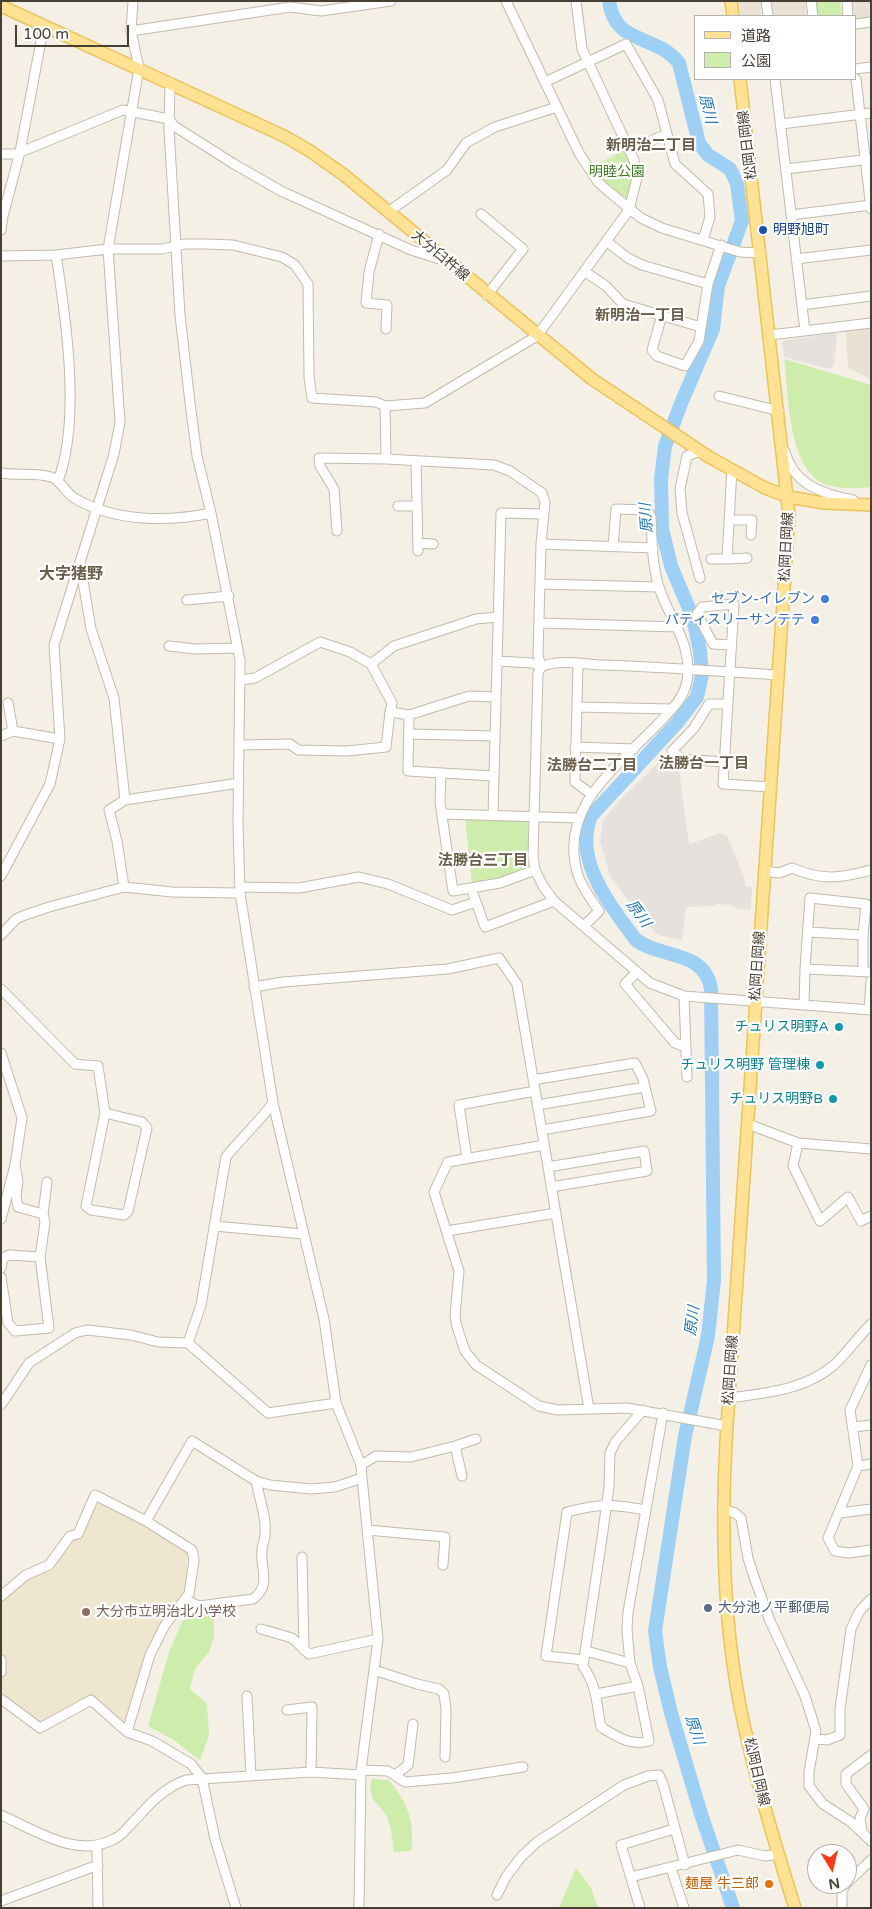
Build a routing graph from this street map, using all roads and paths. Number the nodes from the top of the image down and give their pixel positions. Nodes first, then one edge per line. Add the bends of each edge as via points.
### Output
1 (134, 1) edge
2 (391, 1) edge
3 (506, 1) edge
4 (576, 1) edge
5 (731, 1) edge
6 (766, 1) edge
7 (811, 1) edge
8 (846, 1) edge
9 (290, 4) edge
10 (1, 6) edge
11 (733, 15) edge
12 (768, 15) edge
13 (813, 15) edge
14 (848, 15) edge
15 (871, 22) edge
16 (857, 24) edge
17 (44, 25) junction
18 (131, 31) junction
19 (588, 61) junction
20 (871, 67) edge
21 (139, 68) junction
22 (857, 69) edge
23 (740, 80) edge
24 (776, 80) edge
25 (856, 80) edge
26 (170, 82) junction
27 (546, 82) junction
28 (557, 107) junction
29 (131, 112) junction
30 (871, 113) edge
31 (860, 114) junction
32 (169, 119) junction
33 (780, 124) junction
34 (667, 134) junction
35 (630, 150) junction
36 (20, 152) junction
37 (1, 154) edge
38 (868, 159) edge
39 (786, 169) junction
40 (871, 205) edge
41 (871, 209) edge
42 (629, 210) junction
43 (388, 212) junction
44 (481, 214) dead end
45 (791, 214) junction
46 (1, 230) edge
47 (379, 234) junction
48 (703, 240) junction
49 (606, 241) junction
50 (722, 245) junction
51 (176, 247) junction
52 (108, 249) junction
53 (871, 250) edge
54 (760, 252) junction
55 (56, 255) junction
56 (1, 256) edge
57 (796, 259) junction
58 (447, 261) junction
59 (584, 271) junction
60 (708, 284) junction
61 (487, 295) junction
62 (871, 296) edge
63 (802, 305) junction
64 (662, 315) junction
65 (871, 323) edge
66 (701, 327) junction
67 (386, 329) dead end
68 (805, 331) junction
69 (770, 335) junction
70 (537, 336) junction
71 (719, 396) dead end
72 (385, 406) junction
73 (779, 411) junction
74 (783, 444) junction
75 (700, 451) junction
76 (386, 459) junction
77 (416, 461) junction
78 (732, 470) junction
79 (1, 473) edge
80 (58, 481) junction
81 (789, 497) junction
82 (871, 504) edge
83 (398, 506) dead end
84 (416, 506) junction
85 (96, 508) junction
86 (212, 513) junction
87 (543, 514) junction
88 (729, 520) junction
89 (337, 531) dead end
90 (751, 535) dead end
91 (433, 544) dead end
92 (541, 544) junction
93 (613, 547) junction
94 (653, 548) junction
95 (748, 558) dead end
96 (711, 559) dead end
97 (727, 559) junction
98 (80, 561) junction
99 (700, 578) dead end
100 (540, 584) junction
101 (659, 587) junction
102 (229, 596) junction
103 (187, 600) dead end
104 (498, 617) junction
105 (540, 623) junction
106 (678, 627) junction
107 (731, 645) junction
108 (169, 646) dead end
109 (238, 648) junction
110 (497, 661) junction
111 (371, 664) junction
112 (578, 664) junction
113 (541, 667) junction
114 (691, 668) junction
115 (730, 672) junction
116 (778, 675) junction
117 (241, 680) junction
118 (496, 697) junction
119 (8, 703) dead end
120 (728, 704) junction
121 (576, 706) junction
122 (672, 709) junction
123 (390, 712) junction
124 (409, 715) junction
125 (12, 731) junction
126 (409, 734) junction
127 (1, 736) edge
128 (495, 736) junction
129 (60, 739) junction
130 (240, 745) junction
131 (575, 747) junction
132 (634, 749) junction
133 (724, 762) junction
134 (440, 773) junction
135 (494, 776) junction
136 (239, 783) junction
137 (772, 787) junction
138 (591, 794) junction
139 (124, 800) junction
140 (442, 814) junction
141 (492, 815) junction
142 (533, 816) junction
143 (578, 818) junction
144 (535, 870) junction
145 (871, 870) edge
146 (764, 871) junction
147 (1, 876) edge
148 (124, 888) junction
149 (471, 888) junction
150 (240, 890) junction
151 (554, 901) junction
152 (476, 902) junction
153 (584, 926) junction
154 (808, 932) junction
155 (1, 935) edge
156 (863, 935) junction
157 (805, 969) junction
158 (867, 971) edge
159 (637, 972) junction
160 (871, 981) edge
161 (254, 987) junction
162 (1, 989) edge
163 (684, 996) junction
164 (756, 1002) junction
165 (804, 1005) junction
166 (870, 1010) edge
167 (686, 1047) junction
168 (1, 1053) edge
169 (688, 1077) dead end
170 (533, 1080) junction
171 (645, 1087) junction
172 (535, 1091) junction
173 (273, 1103) junction
174 (537, 1105) junction
175 (105, 1113) junction
176 (748, 1124) junction
177 (542, 1130) junction
178 (798, 1143) junction
179 (544, 1145) junction
180 (871, 1149) edge
181 (467, 1159) junction
182 (15, 1165) junction
183 (548, 1167) junction
184 (47, 1182) dead end
185 (551, 1187) junction
186 (556, 1213) junction
187 (43, 1214) junction
188 (871, 1216) edge
189 (1, 1219) edge
190 (214, 1226) junction
191 (447, 1231) junction
192 (303, 1234) junction
193 (40, 1257) junction
194 (1, 1268) edge
195 (1, 1277) edge
196 (871, 1324) edge
197 (188, 1343) junction
198 (871, 1365) edge
199 (871, 1384) edge
200 (861, 1386) junction
201 (729, 1398) junction
202 (336, 1403) junction
203 (1, 1405) edge
204 (589, 1409) junction
205 (643, 1410) junction
206 (663, 1413) junction
207 (871, 1425) edge
208 (727, 1426) junction
209 (853, 1426) junction
210 (476, 1438) dead end
211 (455, 1446) junction
212 (871, 1464) edge
213 (361, 1466) junction
214 (858, 1466) junction
215 (462, 1476) dead end
216 (362, 1478) junction
217 (256, 1481) junction
218 (607, 1504) junction
219 (723, 1509) junction
220 (871, 1509) edge
221 (645, 1510) junction
222 (840, 1513) junction
223 (146, 1521) junction
224 (367, 1530) junction
225 (871, 1550) edge
226 (302, 1557) dead end
227 (443, 1565) dead end
228 (1, 1596) edge
229 (871, 1599) edge
230 (186, 1600) junction
231 (261, 1630) dead end
232 (378, 1639) junction
233 (304, 1650) junction
234 (585, 1656) junction
235 (1, 1660) edge
236 (630, 1663) junction
237 (374, 1670) junction
238 (1, 1672) edge
239 (638, 1686) junction
240 (596, 1694) junction
241 (247, 1696) dead end
242 (1, 1699) edge
243 (287, 1710) dead end
244 (413, 1724) dead end
245 (127, 1732) junction
246 (816, 1739) junction
247 (871, 1755) edge
248 (445, 1757) dead end
249 (523, 1767) dead end
250 (311, 1772) junction
251 (361, 1773) junction
252 (396, 1775) junction
253 (251, 1776) junction
254 (202, 1778) junction
255 (1, 1815) edge
256 (674, 1829) junction
257 (862, 1831) junction
258 (871, 1841) edge
259 (97, 1847) junction
260 (778, 1854) junction
261 (871, 1860) edge
262 (98, 1865) junction
263 (685, 1865) junction
264 (671, 1868) junction
265 (857, 1874) edge
266 (631, 1877) junction
267 (842, 1894) edge
268 (496, 1895) dead end
269 (1, 1901) edge
270 (98, 1908) edge
271 (236, 1908) edge
272 (359, 1908) edge
273 (640, 1908) edge
274 (684, 1908) edge
275 (795, 1908) edge
276 (842, 1908) edge

1 - 18 street
2 - 9 street via 321,11
3 - 27 street
4 - 19 street via 582,49
5 - 11 main road
6 - 12 street
7 - 13 street
8 - 14 street
9 - 18 street
10 - 17 main road, 大分臼杵線
15 - 16 street
17 - 21 main road, 大分臼杵線
17 - 36 street
18 - 21 street
19 - 27 street
19 - 34 street via 626,44 658,100
19 - 35 street
20 - 22 street
21 - 26 main road, 大分臼杵線
21 - 29 street
23 - 54 main road, 松岡日岡線
24 - 33 street
25 - 31 street
26 - 32 street
26 - 43 main road, 大分臼杵線 via 310,151
27 - 28 street
28 - 42 street via 579,153 598,182
28 - 43 street via 495,127 466,143 447,170
29 - 32 street
29 - 36 street via 120,111
29 - 52 street
30 - 31 street
31 - 33 street
31 - 38 street
32 - 47 street via 174,126 281,191
32 - 51 street
33 - 39 street
34 - 35 street
34 - 48 street via 677,167 708,194 710,217
35 - 42 street via 637,178
36 - 37 street
36 - 46 street
38 - 39 street
38 - 40 street
39 - 45 street
40 - 41 street
40 - 45 street
42 - 48 street via 662,228
42 - 49 street
43 - 58 main road, 大分臼杵線
44 - 61 street via 523,248
45 - 57 street
47 - 58 street via 410,250
47 - 67 street via 369,272 366,303 387,306
48 - 50 street
49 - 59 street
49 - 60 street via 642,265
50 - 54 street via 740,252
50 - 60 street
51 - 52 street via 162,250
51 - 72 street via 233,245 282,258 294,265 308,284 312,398 376,402
51 - 86 street via 180,315 197,456
52 - 55 street
52 - 85 street via 120,422 114,454
53 - 57 street
54 - 69 main road, 松岡日岡線
55 - 56 street
55 - 80 street via 66,326 70,438
57 - 63 street
58 - 61 main road, 大分臼杵線
59 - 64 street via 606,286 623,304
59 - 70 street
60 - 66 street
61 - 70 main road, 大分臼杵線
62 - 63 street
63 - 68 street
64 - 66 street
64 - 66 street via 652,350 657,356 685,366 698,346
65 - 68 street
68 - 69 street
69 - 73 main road, 松岡日岡線
70 - 72 street via 425,403
70 - 75 main road, 大分臼杵線 via 592,379
71 - 73 street
72 - 76 street
73 - 74 main road, 松岡日岡線
74 - 81 main road, 松岡日岡線
74 - 82 street via 793,470 810,487 828,495
75 - 78 main road, 大分臼杵線
75 - 99 street via 687,456 680,488 682,513
76 - 77 street
76 - 89 street via 319,458 320,466 334,489
77 - 84 street
77 - 87 street via 494,465 542,493 545,502
78 - 81 main road, 大分臼杵線
78 - 88 street
79 - 80 street via 51,476
80 - 85 street via 76,499
81 - 82 main road, 大分臼杵線 via 824,503
81 - 116 main road, 松岡日岡線
83 - 84 street
84 - 91 street via 418,547
85 - 86 street via 148,519 182,519
85 - 98 street
86 - 102 street
87 - 92 street
87 - 104 street via 501,513
88 - 90 street via 752,520
88 - 97 street
92 - 93 street
92 - 100 street
93 - 94 street
93 - 94 street via 616,508 647,510 651,517
94 - 101 street
95 - 97 street
96 - 97 street
98 - 129 street via 54,645
98 - 139 street via 91,629 114,698
100 - 101 street
100 - 105 street
101 - 106 street
102 - 103 street
102 - 109 street
104 - 110 street
104 - 111 street via 476,619 394,646
105 - 106 street
105 - 113 street via 538,654
106 - 114 street
107 - 107 street via 734,604 702,607 697,614 713,644
107 - 115 street
108 - 109 street
109 - 117 street
110 - 113 street via 532,663
110 - 118 street
111 - 117 street via 350,652 320,642 254,678
111 - 123 street via 392,703
112 - 113 street
112 - 114 street
112 - 121 street
113 - 142 street via 538,673
114 - 115 street
114 - 122 street via 684,691
115 - 116 street
115 - 120 street
116 - 137 main road, 松岡日岡線
117 - 130 street
118 - 124 street via 469,696
118 - 128 street
119 - 125 street
120 - 133 street
120 - 133 street via 709,704 694,728 672,751 682,759
121 - 122 street
121 - 131 street
122 - 132 street
123 - 124 street
123 - 130 street via 386,747 347,751 298,750 290,744
124 - 126 street
125 - 127 street
125 - 129 street
126 - 128 street
126 - 134 street via 408,771
128 - 135 street
129 - 147 street via 50,784
130 - 136 street
131 - 132 street
131 - 138 street via 574,782
132 - 138 street
133 - 137 street via 723,784
134 - 135 street
134 - 140 street
135 - 141 street
136 - 139 street
136 - 150 street
137 - 146 main road, 松岡日岡線
138 - 143 street
139 - 148 street via 109,810
140 - 141 street
140 - 149 street via 453,891
141 - 142 street
142 - 143 street
142 - 144 street
143 - 153 street via 573,853 579,876 599,911
144 - 149 street via 500,883
144 - 151 street
145 - 146 street via 838,878 809,876 792,868 779,873
146 - 164 main road, 松岡日岡線
148 - 150 street via 172,892
148 - 155 street via 24,915
149 - 152 street
150 - 152 street via 299,888 359,877 388,884 452,910
150 - 161 street
151 - 152 street via 485,927
151 - 153 street
153 - 159 street
154 - 156 street
154 - 156 street via 810,898 866,904
154 - 157 street
156 - 158 street
157 - 158 street
157 - 165 street
159 - 163 street via 664,990
159 - 167 street via 625,984 675,1043
160 - 166 street
161 - 170 street via 448,969 499,958 517,984
161 - 173 street
162 - 175 street via 75,1064 98,1066
163 - 164 street
163 - 167 street
164 - 165 street
164 - 176 main road, 松岡日岡線
165 - 166 street
167 - 169 street
168 - 182 street via 22,1118
170 - 171 street via 635,1063
170 - 172 street
171 - 174 street
171 - 177 street via 652,1111
172 - 174 street
172 - 181 street via 459,1105
173 - 190 street via 226,1157
173 - 192 street
174 - 177 street
175 - 175 street via 142,1122 147,1128 128,1211 124,1215 91,1210 86,1206
176 - 178 street
176 - 201 main road, 松岡日岡線
177 - 179 street
178 - 180 street
178 - 188 street via 793,1166 820,1221 848,1197 861,1221
179 - 181 street
179 - 183 street
181 - 191 street via 448,1162 434,1192
182 - 187 street via 18,1206
182 - 189 street
183 - 185 street
183 - 185 street via 644,1151 647,1171
184 - 187 street
185 - 186 street
186 - 191 street
186 - 204 street
187 - 193 street via 45,1222
190 - 192 street
190 - 197 street via 201,1306
191 - 204 street via 459,1271 455,1316 469,1357 494,1378 539,1406 558,1410
192 - 202 street via 324,1320
193 - 194 street via 9,1255 3,1258
193 - 195 street via 49,1328 15,1331 8,1323
196 - 201 street via 836,1364 818,1376 788,1389
197 - 202 street via 268,1413
197 - 203 street via 158,1342 87,1330 75,1332 29,1363
198 - 200 street
199 - 200 street
200 - 209 street via 850,1410
201 - 208 main road, 松岡日岡線
202 - 213 street
204 - 205 street
205 - 206 street
205 - 218 street via 616,1440 610,1453
206 - 208 street
206 - 221 street
207 - 209 street
208 - 219 main road, 松岡日岡線
209 - 214 street
210 - 211 street
211 - 213 street via 411,1457 376,1456
211 - 215 street
212 - 214 street
213 - 216 street
214 - 222 street
216 - 217 street via 335,1487 311,1489
216 - 224 street
217 - 223 street via 192,1442
217 - 230 street via 266,1535 262,1550 264,1586 260,1594 253,1599 199,1606
218 - 221 street
218 - 234 street
218 - 234 street via 567,1512 546,1656
219 - 246 street via 741,1518 754,1577 770,1621 805,1696
219 - 260 main road, 松岡日岡線 via 728,1619 735,1677 762,1804
220 - 222 street
221 - 236 street via 628,1612
222 - 225 street via 828,1538 835,1551 849,1554
223 - 228 street via 95,1495 78,1534 70,1536 49,1565 26,1575
223 - 230 street via 192,1550 194,1560
224 - 227 street via 445,1537
224 - 232 street
226 - 233 street
229 - 246 street via 859,1612 851,1629 840,1709 840,1734 836,1738
230 - 245 street via 165,1625 150,1655
231 - 233 street via 292,1638
232 - 233 street via 310,1654
232 - 237 street
234 - 236 street
234 - 240 street via 583,1666 592,1679
235 - 238 street
236 - 239 street
237 - 248 street via 439,1689 444,1694
237 - 251 street
239 - 240 street
239 - 240 street via 649,1741 636,1744 601,1727
241 - 253 street
242 - 245 street via 40,1728 91,1700
243 - 250 street via 312,1708
244 - 252 street via 408,1765
245 - 254 street via 177,1754
246 - 257 street via 809,1786 823,1804
247 - 257 street via 846,1774 846,1784 864,1809 860,1818
249 - 252 street via 404,1782
250 - 251 street
250 - 253 street
251 - 252 street via 388,1771
251 - 272 street
253 - 254 street
254 - 259 street via 174,1784 118,1838
254 - 271 street via 215,1839
255 - 259 street via 73,1846
256 - 263 street
256 - 266 street via 621,1845
256 - 268 street via 663,1784 658,1775 648,1776 624,1785 537,1842 506,1877
257 - 258 street
259 - 262 street
260 - 263 street via 765,1856 738,1850
260 - 275 main road, 松岡日岡線
261 - 265 street
262 - 269 street
262 - 270 street
263 - 264 street
264 - 266 street
264 - 274 street
266 - 273 street
267 - 276 street

